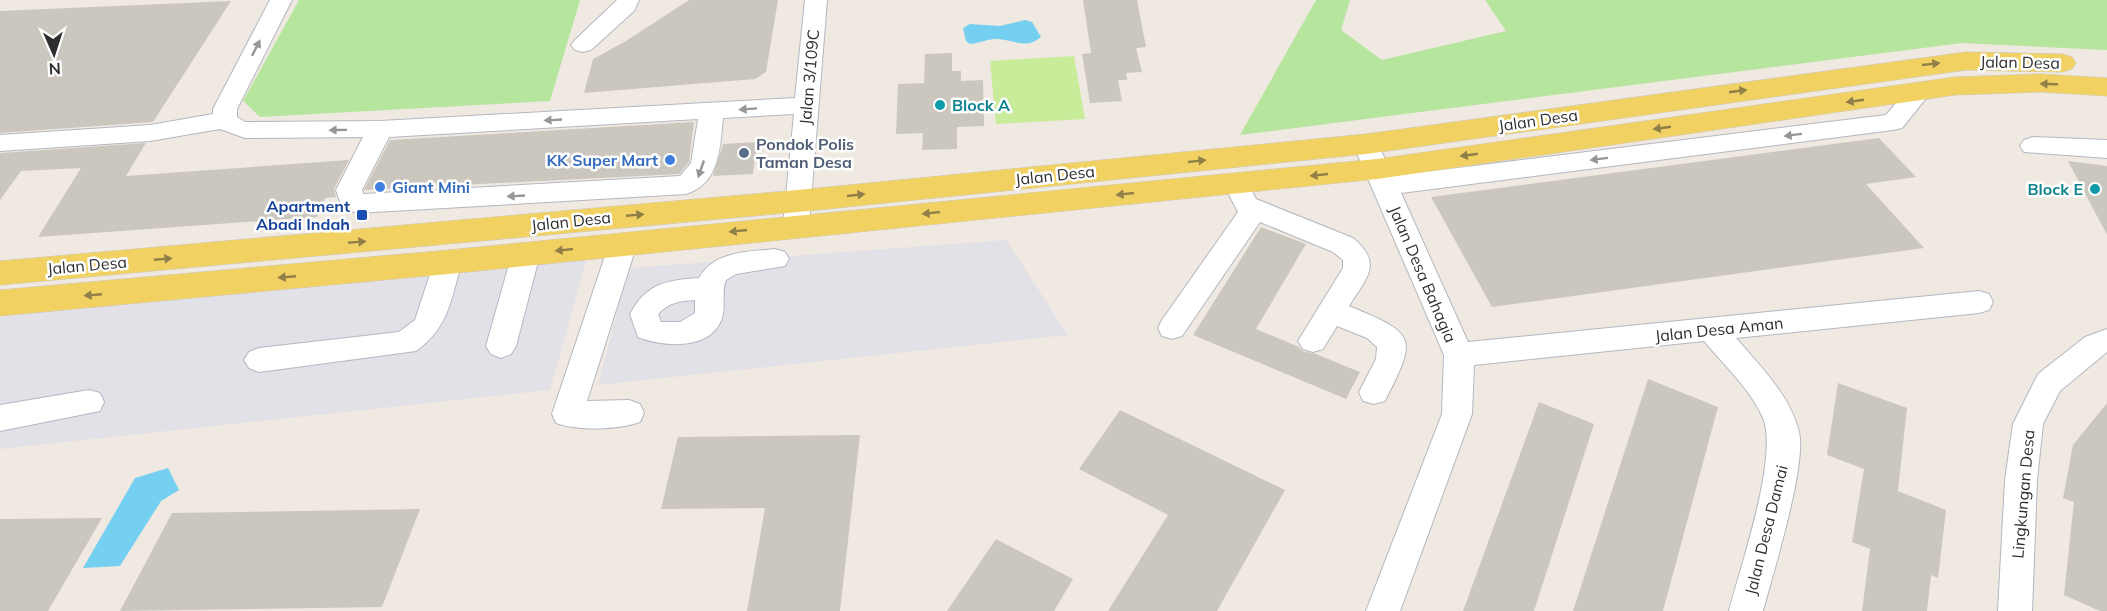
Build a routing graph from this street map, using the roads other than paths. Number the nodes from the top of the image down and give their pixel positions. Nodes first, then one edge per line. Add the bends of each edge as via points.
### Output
1 (281, 0) edge
2 (628, 0) edge
3 (816, 0) edge
4 (583, 45) dead end
5 (2107, 65) edge
6 (2107, 87) edge
7 (807, 105) junction
8 (712, 111) junction
9 (225, 120) junction
10 (380, 129) junction
11 (0, 143) edge
12 (2032, 146) dead end
13 (2107, 149) edge
14 (1376, 166) junction
15 (1236, 183) junction
16 (1255, 209) junction
17 (797, 213) junction
18 (623, 244) junction
19 (526, 254) junction
20 (775, 260) dead end
21 (448, 262) junction
22 (0, 273) edge
23 (710, 288) dead end
24 (1979, 302) dead end
25 (0, 303) edge
26 (1333, 312) junction
27 (1172, 328) dead end
28 (1711, 329) junction
29 (2107, 340) edge
30 (1314, 341) dead end
31 (501, 346) dead end
32 (1459, 355) junction
33 (259, 360) dead end
34 (1374, 392) dead end
35 (89, 402) dead end
36 (629, 413) dead end
37 (0, 418) edge
38 (1383, 611) edge
39 (1746, 611) edge
40 (2015, 611) edge

9 -> 1 street via 225,109
2 - 4 street
3 - 7 street, Jalan 3/109C
14 -> 5 main road, Jalan Desa via 1919,66 2010,60
6 -> 14 main road, Jalan Desa via 1990,83
7 -> 8 street
7 - 17 street, Jalan 3/109C
8 -> 10 street
8 -> 10 street via 702,170 694,182 686,185 357,204 351,201 349,190
10 -> 9 street via 245,130
9 - 11 street via 150,133
12 - 13 street
14 -> 15 main road, Jalan Desa
17 -> 14 main road, Jalan Desa
14 - 32 street, Jalan Desa Bahagia
15 - 16 street via 1246,205
15 -> 17 main road, Jalan Desa
16 - 26 street via 1343,245 1356,256 1357,269
16 - 27 street
17 -> 18 main road, Jalan Desa
22 -> 17 main road, Jalan Desa
18 -> 19 main road, Jalan Desa
18 - 36 street via 567,414
19 - 21 main road, Jalan Desa
19 - 31 street
20 - 23 street via 726,267 711,280
21 -> 25 main road, Jalan Desa
21 - 33 street via 428,324 406,343
24 - 28 street, Jalan Desa Aman
26 - 30 street
26 - 34 street via 1377,330 1392,343 1394,351
28 - 32 street, Jalan Desa Aman
28 - 39 street, Jalan Desa Damai via 1766,396 1784,434 1784,460
29 - 40 street, Lingkungan Desa via 2095,345 2049,383 2028,424 2021,480
32 - 38 street, Jalan Desa Bahagia via 1457,414
35 - 37 street

